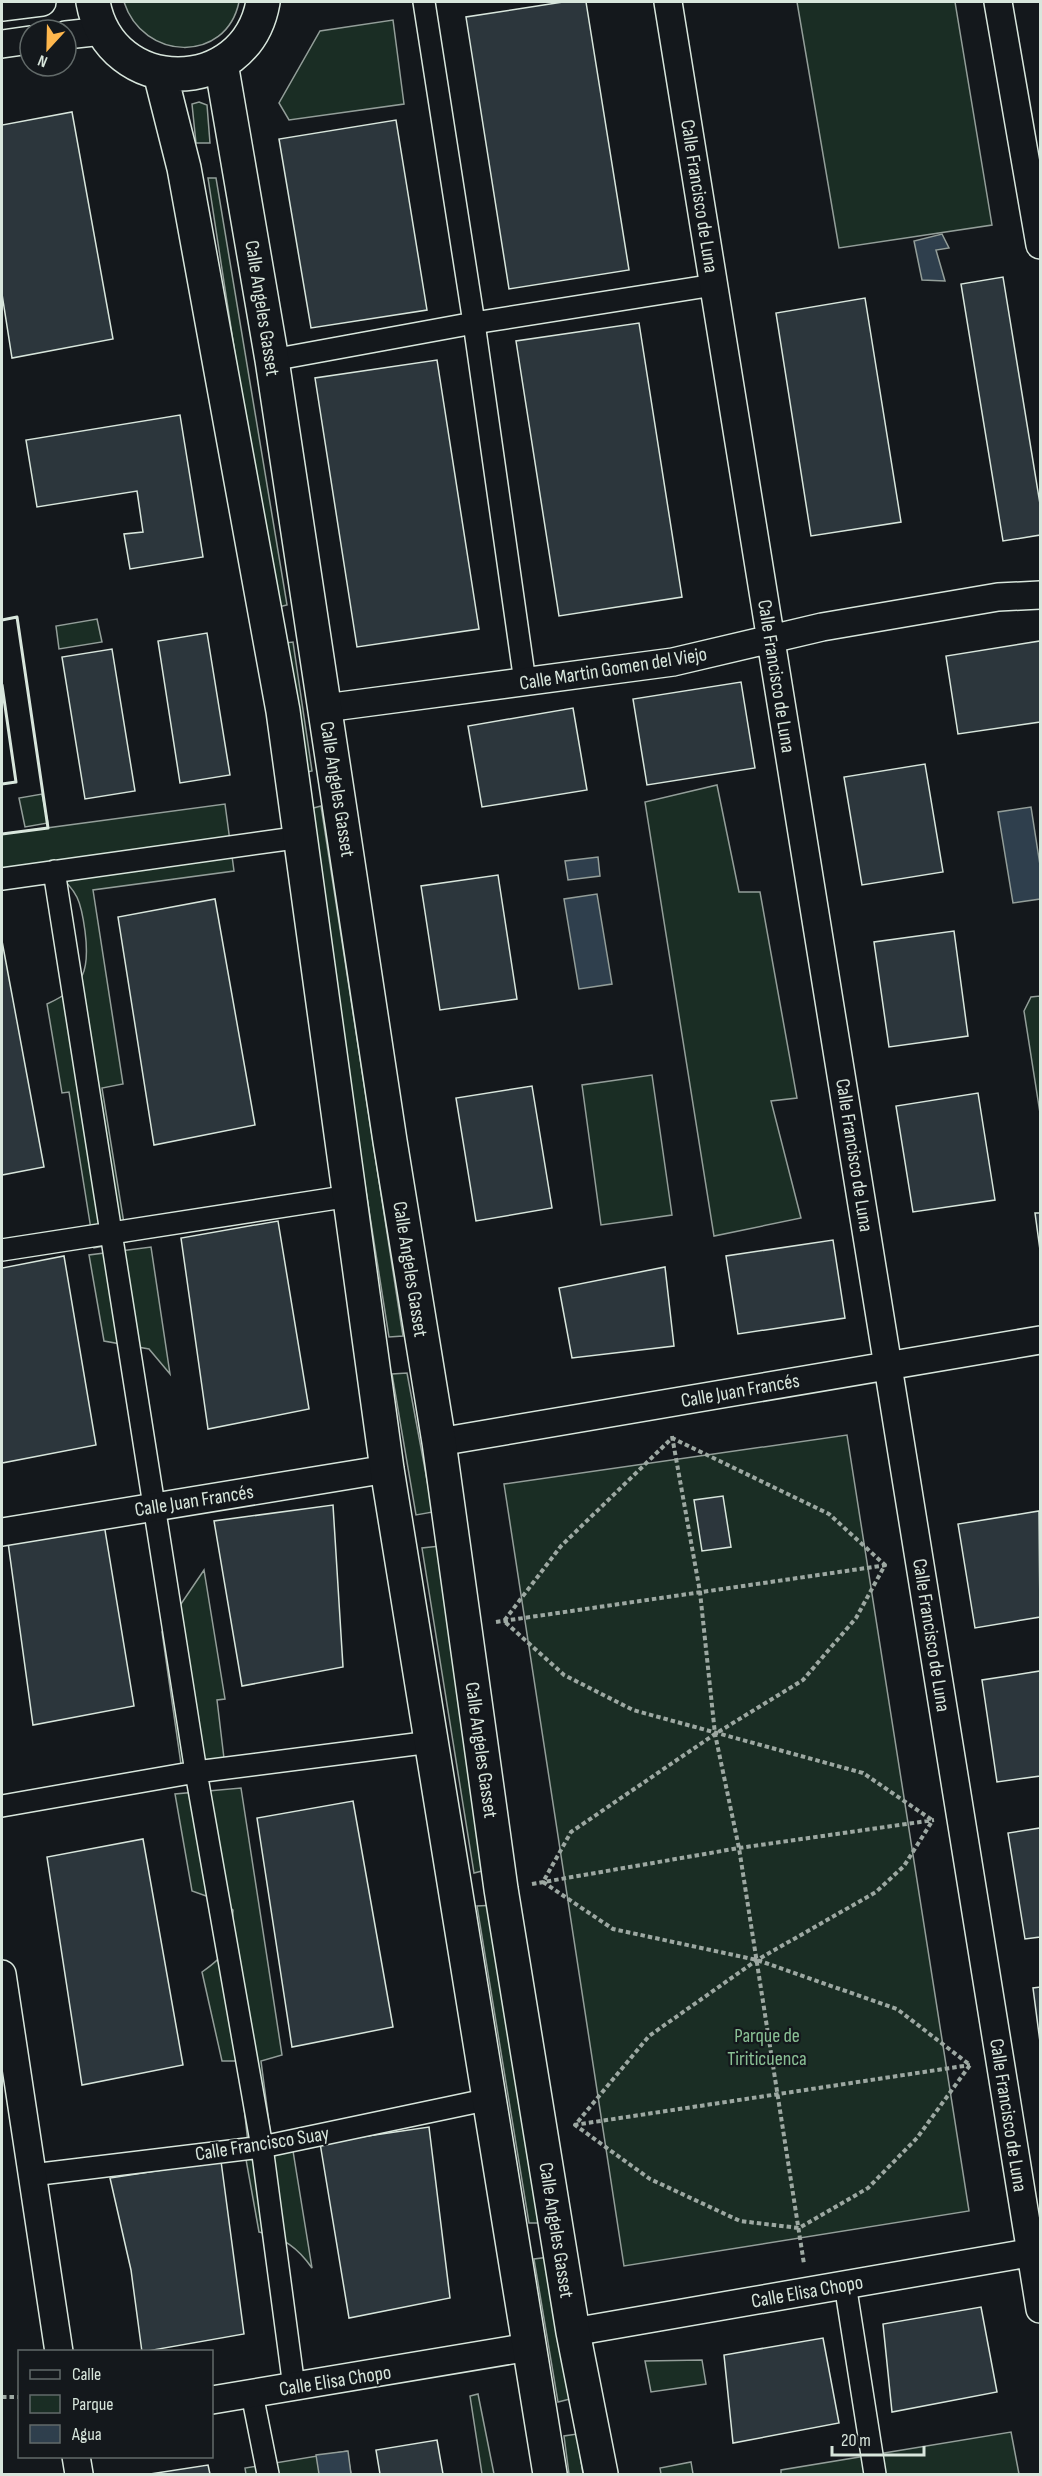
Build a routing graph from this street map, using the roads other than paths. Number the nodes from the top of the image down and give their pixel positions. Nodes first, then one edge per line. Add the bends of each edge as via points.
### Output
1 (42, 2) edge
2 (265, 2) edge
3 (424, 2) edge
4 (668, 2) edge
5 (998, 2) edge
6 (2, 7) edge
7 (98, 16) edge
8 (78, 28) edge
9 (18, 42) edge
10 (2, 44) edge
11 (221, 63) junction
12 (160, 73) junction
13 (1041, 245) edge
14 (714, 285) junction
15 (474, 323) junction
16 (272, 360) junction
17 (1041, 595) edge
18 (771, 638) junction
19 (525, 682) junction
20 (325, 708) junction
21 (302, 837) junction
22 (54, 872) junction
23 (2, 879) edge
24 (350, 1196) junction
25 (112, 1231) junction
26 (2, 1250) edge
27 (1041, 1340) edge
28 (888, 1365) junction
29 (439, 1442) junction
30 (387, 1469) junction
31 (154, 1507) junction
32 (2, 1532) edge
33 (431, 1742) junction
34 (196, 1772) junction
35 (2, 1806) edge
36 (2, 1974) edge
37 (490, 2100) junction
38 (262, 2146) junction
39 (32, 2175) junction
40 (1036, 2252) edge
41 (845, 2284) junction
42 (1041, 2309) edge
43 (573, 2332) junction
44 (529, 2347) junction
45 (59, 2350) edge
46 (294, 2386) junction
47 (252, 2394) junction
48 (213, 2400) edge
49 (76, 2458) edge
50 (79, 2475) edge
51 (268, 2475) edge
52 (550, 2475) edge
53 (601, 2475) edge
54 (875, 2475) edge

1 - 6 street
2 - 11 street via 249,38
3 - 15 street
4 - 14 street, Calle Francisco de Luna
5 - 13 street
7 - 8 street
7 - 12 street via 122,53
9 - 10 street
11 - 12 street via 192,74
11 - 16 street, Calle Angeles Gasset
12 - 21 street via 184,168 283,711
14 - 15 street
14 - 18 street, Calle Francisco de Luna
15 - 16 street
15 - 19 street
16 - 20 street, Calle Angeles Gasset
17 - 18 street, Calle Martin Gomen del Viejo via 998,597
18 - 19 street, Calle Martin Gomen del Viejo via 673,662
18 - 28 street, Calle Francisco de Luna
19 - 20 street, Calle Martin Gomen del Viejo
20 - 29 street, Calle Angeles Gasset
21 - 22 street
21 - 24 street
22 - 23 street
22 - 25 street
24 - 25 street
24 - 30 street
25 - 26 street
25 - 31 street
27 - 28 street, Calle Juan Francés
28 - 29 street, Calle Juan Francés
28 - 40 street, Calle Francisco de Luna via 1000,2061
29 - 43 street, Calle Angeles Gasset via 501,1889
30 - 31 street, Calle Juan Francés
30 - 33 street
31 - 32 street, Calle Juan Francés
31 - 34 street
33 - 34 street
33 - 37 street
34 - 35 street
34 - 38 street
36 - 39 street
37 - 38 street, Calle Francisco Suay
37 - 44 street
38 - 39 street, Calle Francisco Suay
38 - 46 street
39 - 45 street
40 - 41 street, Calle Elisa Chopo
40 - 42 street, Calle Francisco de Luna
41 - 43 street, Calle Elisa Chopo
41 - 54 street
43 - 53 street, Calle Angeles Gasset
44 - 46 street, Calle Elisa Chopo
44 - 52 street
46 - 47 street, Calle Elisa Chopo
47 - 48 street, Calle Elisa Chopo
47 - 51 street
49 - 50 street

